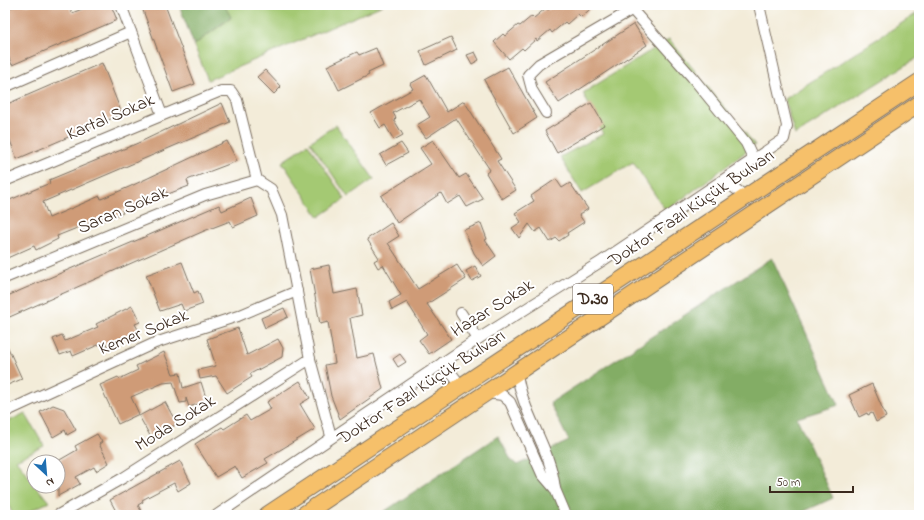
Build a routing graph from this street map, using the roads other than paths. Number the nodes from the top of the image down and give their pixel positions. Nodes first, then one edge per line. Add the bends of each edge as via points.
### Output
1 (121, 5) edge
2 (759, 5) edge
3 (630, 7) edge
4 (131, 32) junction
5 (919, 82) edge
6 (5, 87) edge
7 (919, 104) edge
8 (546, 113) dead end
9 (162, 115) junction
10 (754, 160) junction
11 (257, 180) junction
12 (724, 180) junction
13 (5, 181) edge
14 (746, 197) junction
15 (5, 278) edge
16 (297, 291) junction
17 (461, 313) dead end
18 (478, 339) junction
19 (310, 359) junction
20 (443, 362) junction
21 (517, 373) junction
22 (461, 386) junction
23 (488, 393) junction
24 (5, 412) edge
25 (332, 436) junction
26 (555, 489) junction
27 (314, 512) edge
28 (58, 515) edge
29 (217, 515) edge
30 (267, 515) edge
31 (566, 515) edge

1 - 4 street
2 - 10 street, Hazar Sokak via 786,119 786,133 784,139
3 - 8 street via 539,64 528,75 532,90
3 - 10 street via 688,71 746,143
4 - 6 street
4 - 9 street
5 - 14 highway, Doktor Fazıl Küçük Bulvarı / D.30
7 - 21 highway, D.30
9 - 11 street, Kartal Sokak via 221,91 231,91 237,100
9 - 13 street, Kartal Sokak
10 - 12 street, Hazar Sokak
11 - 15 street, Saran Sokak via 205,195
11 - 16 street via 271,189 282,215
12 - 14 street
12 - 18 street, Hazar Sokak
14 - 22 highway, Doktor Fazıl Küçük Bulvarı / D.30
16 - 19 street
16 - 24 street, Kemer Sokak via 238,316 155,343
17 - 18 street
18 - 20 street, Hazar Sokak
19 - 25 street
19 - 28 street, Moda Sokak via 123,478
20 - 22 street
20 - 25 street, Hazar Sokak
21 - 23 highway, D.30
21 - 26 street via 519,388 553,472
22 - 30 highway, Doktor Fazıl Küçük Bulvarı / D.30
23 - 26 street via 502,395 510,402 542,474
23 - 27 highway, D.30
25 - 29 street, Hazar Sokak
26 - 31 street

